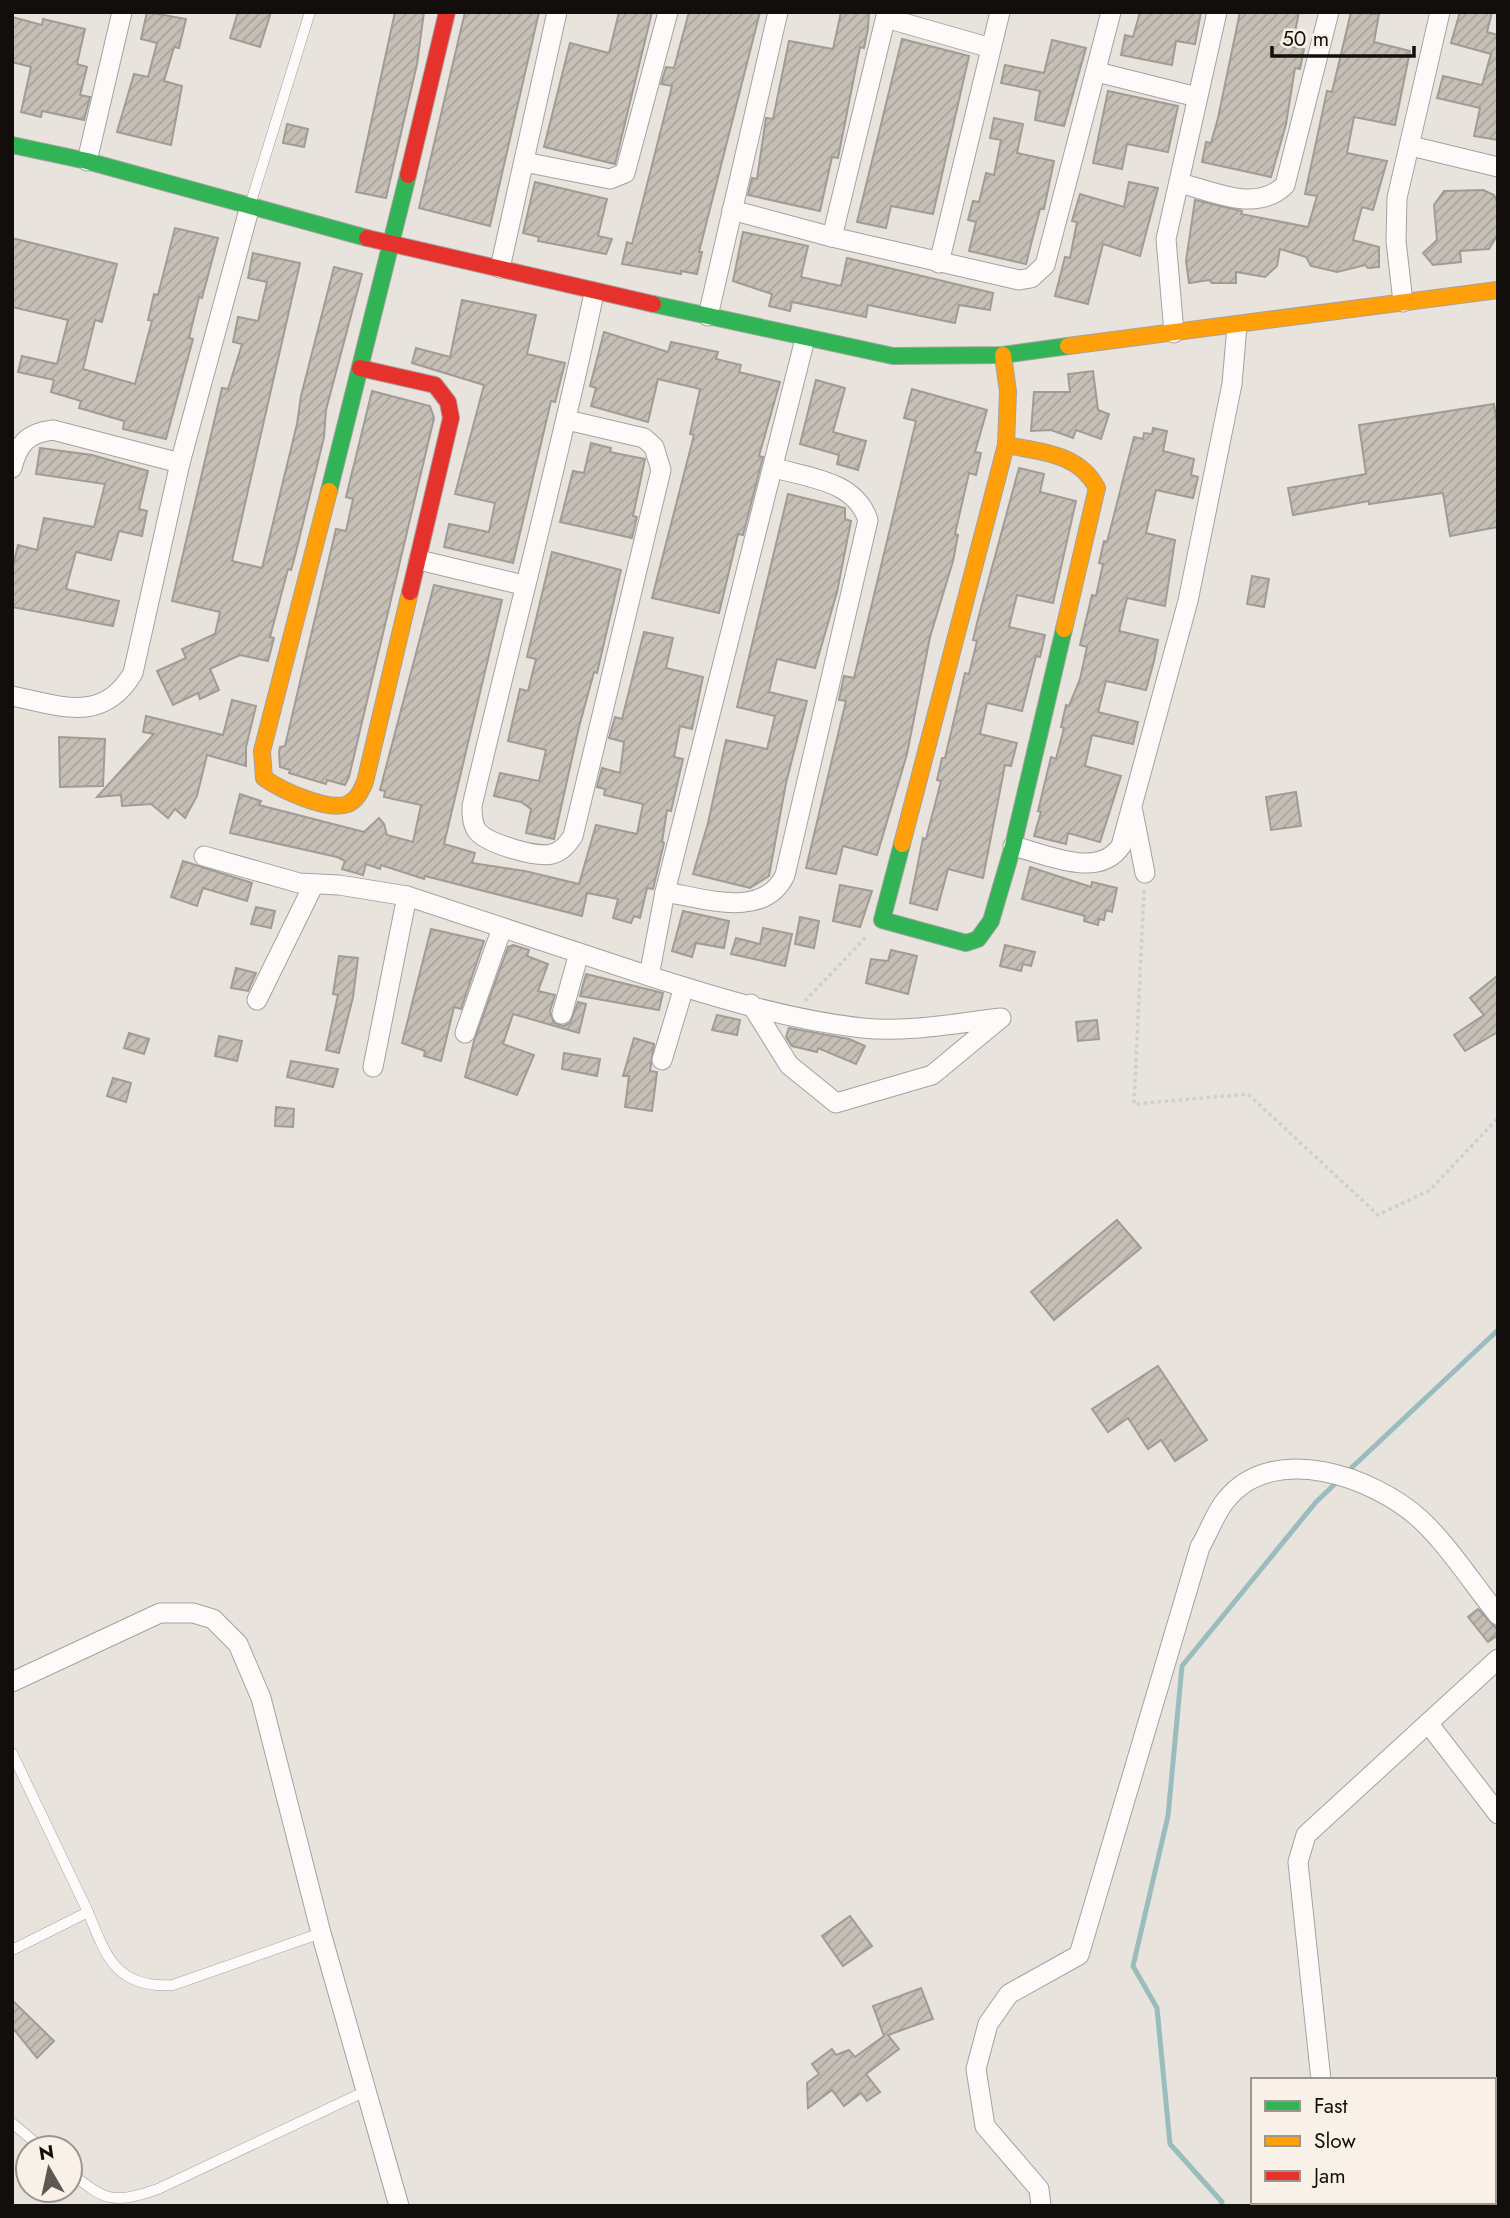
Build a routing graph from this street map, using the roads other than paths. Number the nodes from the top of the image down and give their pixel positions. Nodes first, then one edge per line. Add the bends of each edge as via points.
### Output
1 (122, 12) edge
2 (310, 12) edge
3 (447, 12) edge
4 (557, 12) edge
5 (668, 12) edge
6 (778, 12) edge
7 (1000, 12) edge
8 (1111, 12) edge
9 (1217, 12) edge
10 (1329, 12) edge
11 (1440, 12) edge
12 (887, 15) edge
13 (991, 48) junction
14 (1097, 72) junction
15 (1197, 97) junction
16 (12, 145) edge
17 (1411, 146) junction
18 (87, 161) junction
19 (524, 162) junction
20 (1498, 167) edge
21 (1180, 183) junction
22 (250, 206) junction
23 (732, 210) junction
24 (832, 237) junction
25 (391, 245) junction
26 (939, 263) junction
27 (499, 268) junction
28 (1498, 290) edge
29 (594, 293) junction
30 (1404, 302) junction
31 (708, 316) junction
32 (1237, 326) junction
33 (1174, 332) junction
34 (805, 339) junction
35 (1003, 355) junction
36 (360, 368) junction
37 (567, 420) junction
38 (1006, 445) junction
39 (180, 463) junction
40 (12, 468) edge
41 (775, 468) junction
42 (419, 560) junction
43 (523, 585) junction
44 (12, 696) edge
45 (1133, 811) junction
46 (1013, 846) junction
47 (204, 856) dead end
48 (1144, 873) road end
49 (313, 886) junction
50 (665, 892) junction
51 (407, 896) junction
52 (502, 928) junction
53 (579, 953) junction
54 (649, 976) junction
55 (684, 987) junction
56 (257, 1000) dead end
57 (751, 1004) junction
58 (562, 1014) dead end
59 (465, 1033) dead end
60 (662, 1060) dead end
61 (373, 1067) dead end
62 (1498, 1615) edge
63 (1498, 1659) edge
64 (12, 1682) edge
65 (1428, 1723) junction
66 (12, 1753) edge
67 (1498, 1814) edge
68 (88, 1913) junction
69 (321, 1933) junction
70 (12, 1950) edge
71 (1321, 2078) edge
72 (366, 2091) junction
73 (84, 2183) edge
74 (399, 2206) edge
75 (1041, 2206) edge

1 - 18 street
2 - 22 lane
3 - 25 street
4 - 19 street
5 - 19 street via 625,173 610,179
6 - 23 street
7 - 13 street
8 - 14 street
9 - 15 street
10 - 21 street via 1285,185 1266,200 1251,200
11 - 17 street
12 - 13 street
12 - 24 street
13 - 26 street
14 - 15 street
14 - 26 street via 1040,272 1019,280
15 - 21 street
16 - 18 street
17 - 20 street
17 - 30 street via 1397,198 1396,241
18 - 22 street
19 - 27 street
21 - 33 street via 1166,239
22 - 25 street
22 - 39 street
23 - 24 street
23 - 31 street
24 - 26 street
25 - 27 street
25 - 36 street
27 - 29 street
28 - 30 street
29 - 31 street
29 - 37 street
30 - 32 street
31 - 34 street
32 - 33 street
32 - 45 street via 1233,384 1188,601
33 - 35 street
34 - 35 street via 893,356
34 - 41 street
35 - 38 street
36 - 42 street via 435,385 449,402 451,418
36 - 42 street via 262,751 264,778 275,788 342,806 360,793
37 - 43 street
37 - 43 street via 644,438 654,447 661,470 573,836 565,847 541,856 489,841 477,832 471,806
38 - 46 street via 1077,461 1097,488
38 - 46 street via 882,920 966,943 978,939 992,921
39 - 40 street via 53,429 35,432 24,440
39 - 44 street via 134,673 124,688 110,701 90,708
41 - 50 street
41 - 50 street via 846,489 857,497 868,520 785,875 770,896 758,902
42 - 43 street
45 - 46 street via 1121,846 1104,862 1089,864
45 - 48 street
47 - 49 street
49 - 51 street via 339,885
49 - 56 street
50 - 54 street
51 - 52 street
51 - 61 street
52 - 53 street
52 - 59 street
53 - 54 street
53 - 58 street
54 - 55 street
55 - 57 street
55 - 60 street
57 - 57 street via 863,1028 1000,1018 932,1075 836,1103 789,1065
62 - 75 street via 1423,1522 1408,1509 1356,1483 1306,1468 1285,1469 1244,1483 1226,1500 1200,1547 1079,1955 1009,1994 988,2024 976,2069 985,2126 1039,2189
63 - 65 street
64 - 69 street via 160,1613 193,1613 213,1619 238,1643 261,1698
65 - 67 street
65 - 71 street via 1306,1835 1298,1862
66 - 68 lane
68 - 69 lane via 107,1958 130,1979 149,1986 173,1985
68 - 70 lane
69 - 72 street
72 - 73 lane via 128,2199 109,2199
72 - 74 street

